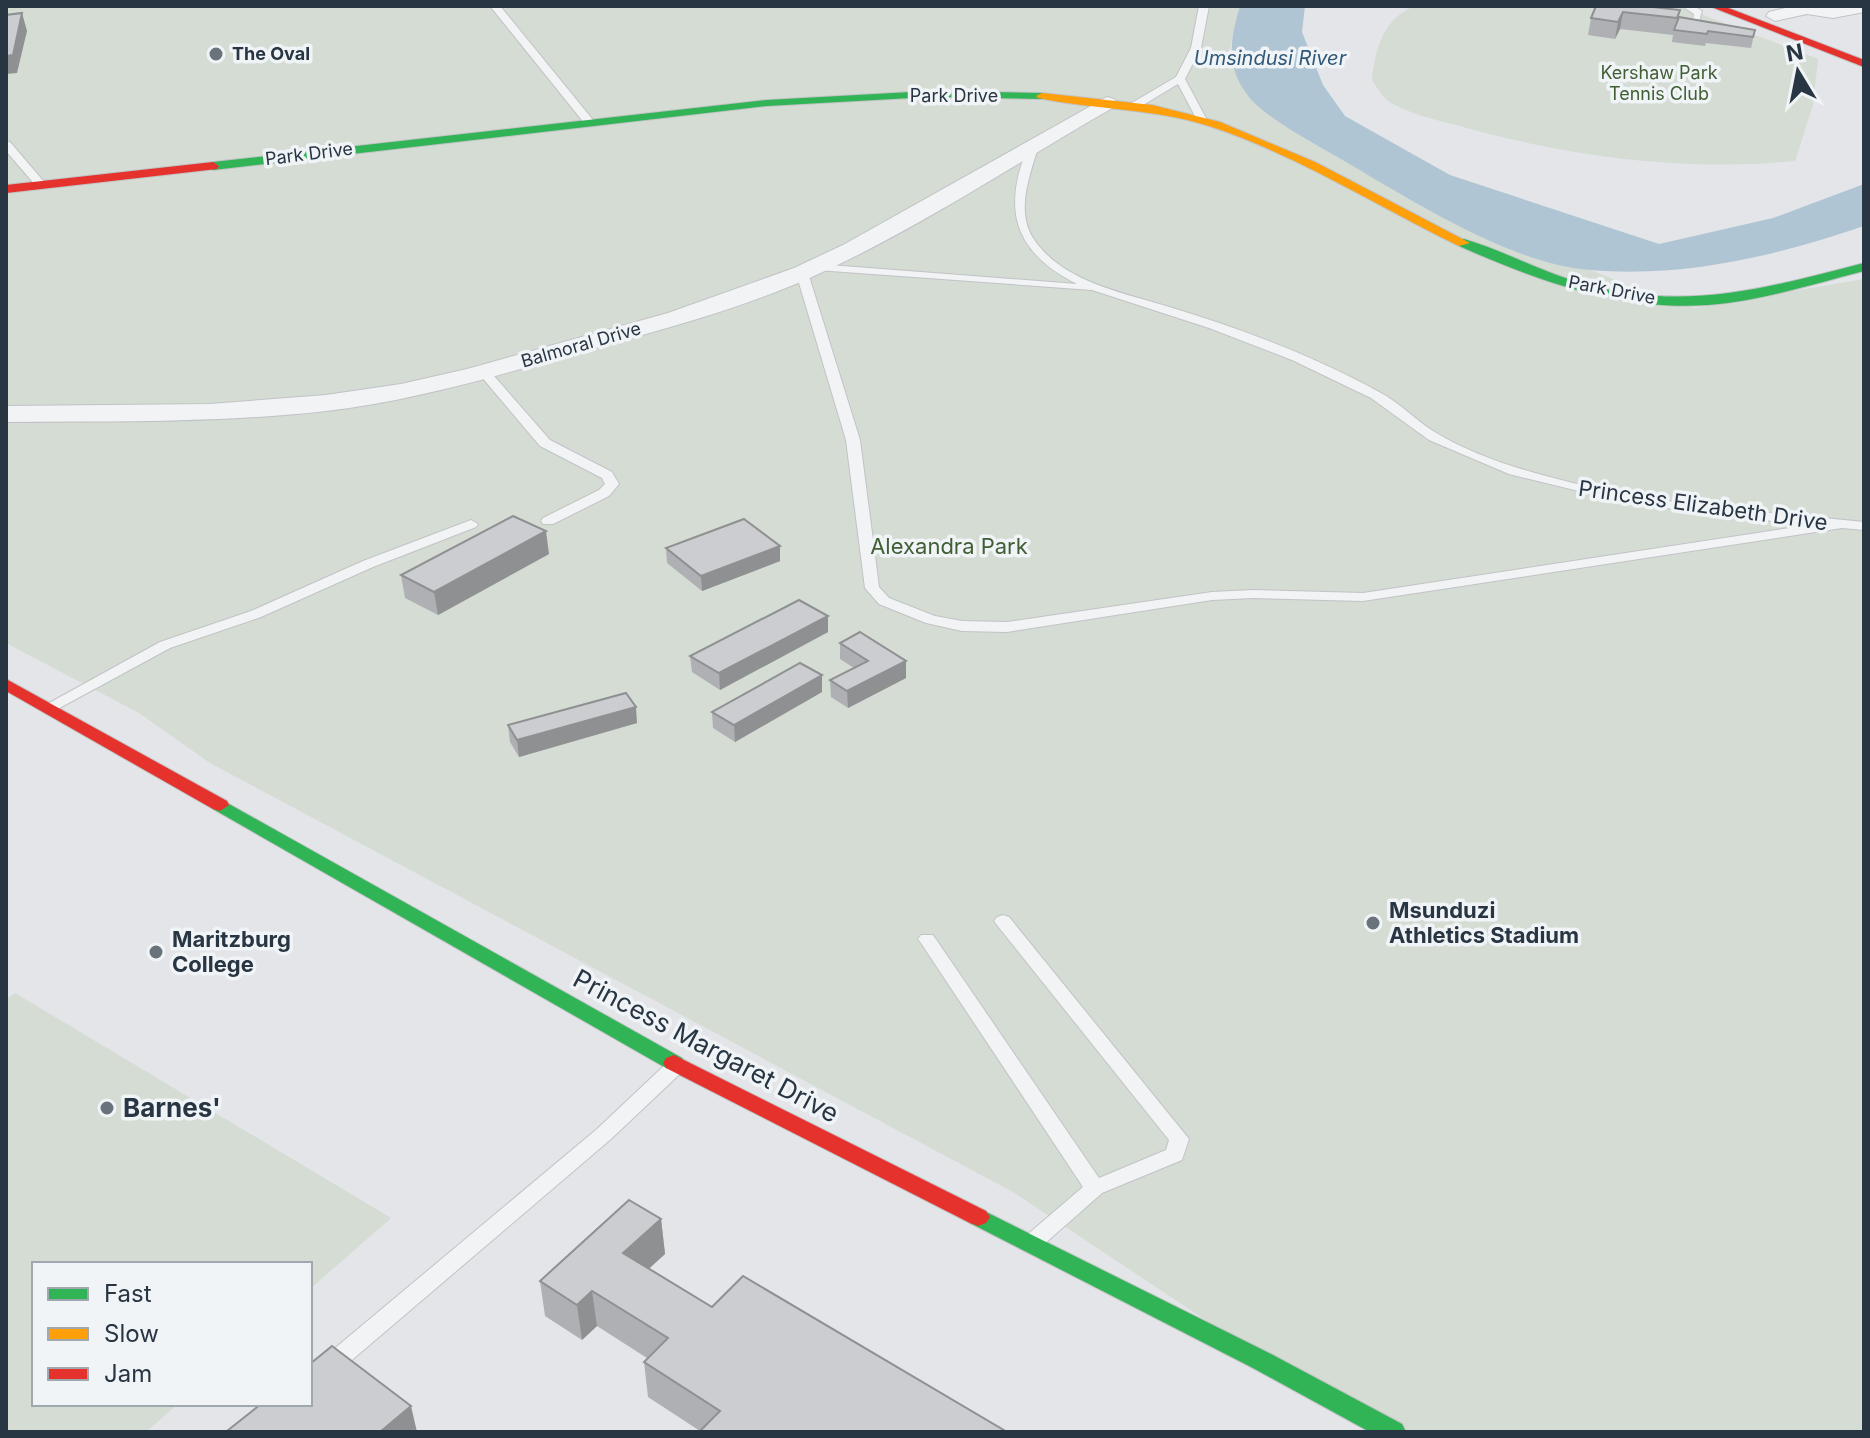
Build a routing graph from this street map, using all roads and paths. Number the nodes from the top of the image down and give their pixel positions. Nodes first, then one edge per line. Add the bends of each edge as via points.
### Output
1 (495, 6) edge
2 (1204, 6) edge
3 (1687, 6) edge
4 (1714, 6) edge
5 (1750, 6) edge
6 (1812, 7) edge
7 (1864, 7) edge
8 (1775, 16) junction
9 (1695, 23) edge
10 (1864, 43) edge
11 (1819, 48) junction
12 (1864, 64) edge
13 (1180, 79) junction
14 (1107, 103) junction
15 (1134, 106) junction
16 (1202, 120) junction
17 (589, 122) junction
18 (6, 144) edge
19 (1034, 144) junction
20 (41, 185) junction
21 (6, 189) edge
22 (1864, 267) edge
23 (809, 270) junction
24 (1097, 288) junction
25 (484, 372) junction
26 (6, 414) edge
27 (548, 521) dead end
28 (471, 524) dead end
29 (1841, 524) junction
30 (1864, 526) edge
31 (6, 684) edge
32 (48, 708) junction
33 (1003, 921) dead end
34 (927, 939) dead end
35 (678, 1065) junction
36 (1095, 1188) junction
37 (1031, 1244) junction
38 (312, 1380) edge
39 (1393, 1432) edge

1 - 17 lane
2 - 13 lane via 1196,48
3 - 9 lane via 1699,13
4 - 11 street
5 - 8 street
6 - 7 street via 1833,13
6 - 8 street
8 - 10 street
8 - 11 street via 1769,21
11 - 12 street
13 - 15 lane
13 - 16 lane
14 - 15 street, Park Drive
14 - 17 street, Park Drive via 1001,95 885,96
14 - 19 street, Balmoral Drive
15 - 16 street, Park Drive
16 - 22 street, Park Drive via 1472,248 1589,289 1645,299 1709,301
17 - 20 street, Park Drive
18 - 20 lane
19 - 23 street, Balmoral Drive
19 - 24 lane, Princess Elizabeth Drive via 1018,206 1027,237 1061,271
20 - 21 street, Park Drive
23 - 24 lane
23 - 25 street, Balmoral Drive via 688,315
23 - 29 lane via 853,440 872,588 884,601 931,620 1007,627 1212,596 1363,597
24 - 29 lane, Princess Elizabeth Drive via 1209,321 1281,352 1396,407 1432,436 1539,479 1604,496
25 - 26 street, Balmoral Drive via 401,392 262,410
25 - 27 lane via 545,443 607,475 612,484
28 - 32 lane via 256,614 165,645
29 - 30 lane, Princess Elizabeth Drive
31 - 32 street, Princess Margaret Drive
32 - 35 street, Princess Margaret Drive
33 - 36 lane via 1179,1139 1175,1155
34 - 36 lane
35 - 37 street, Princess Margaret Drive
35 - 38 lane
36 - 37 lane
37 - 39 street, Princess Margaret Drive

